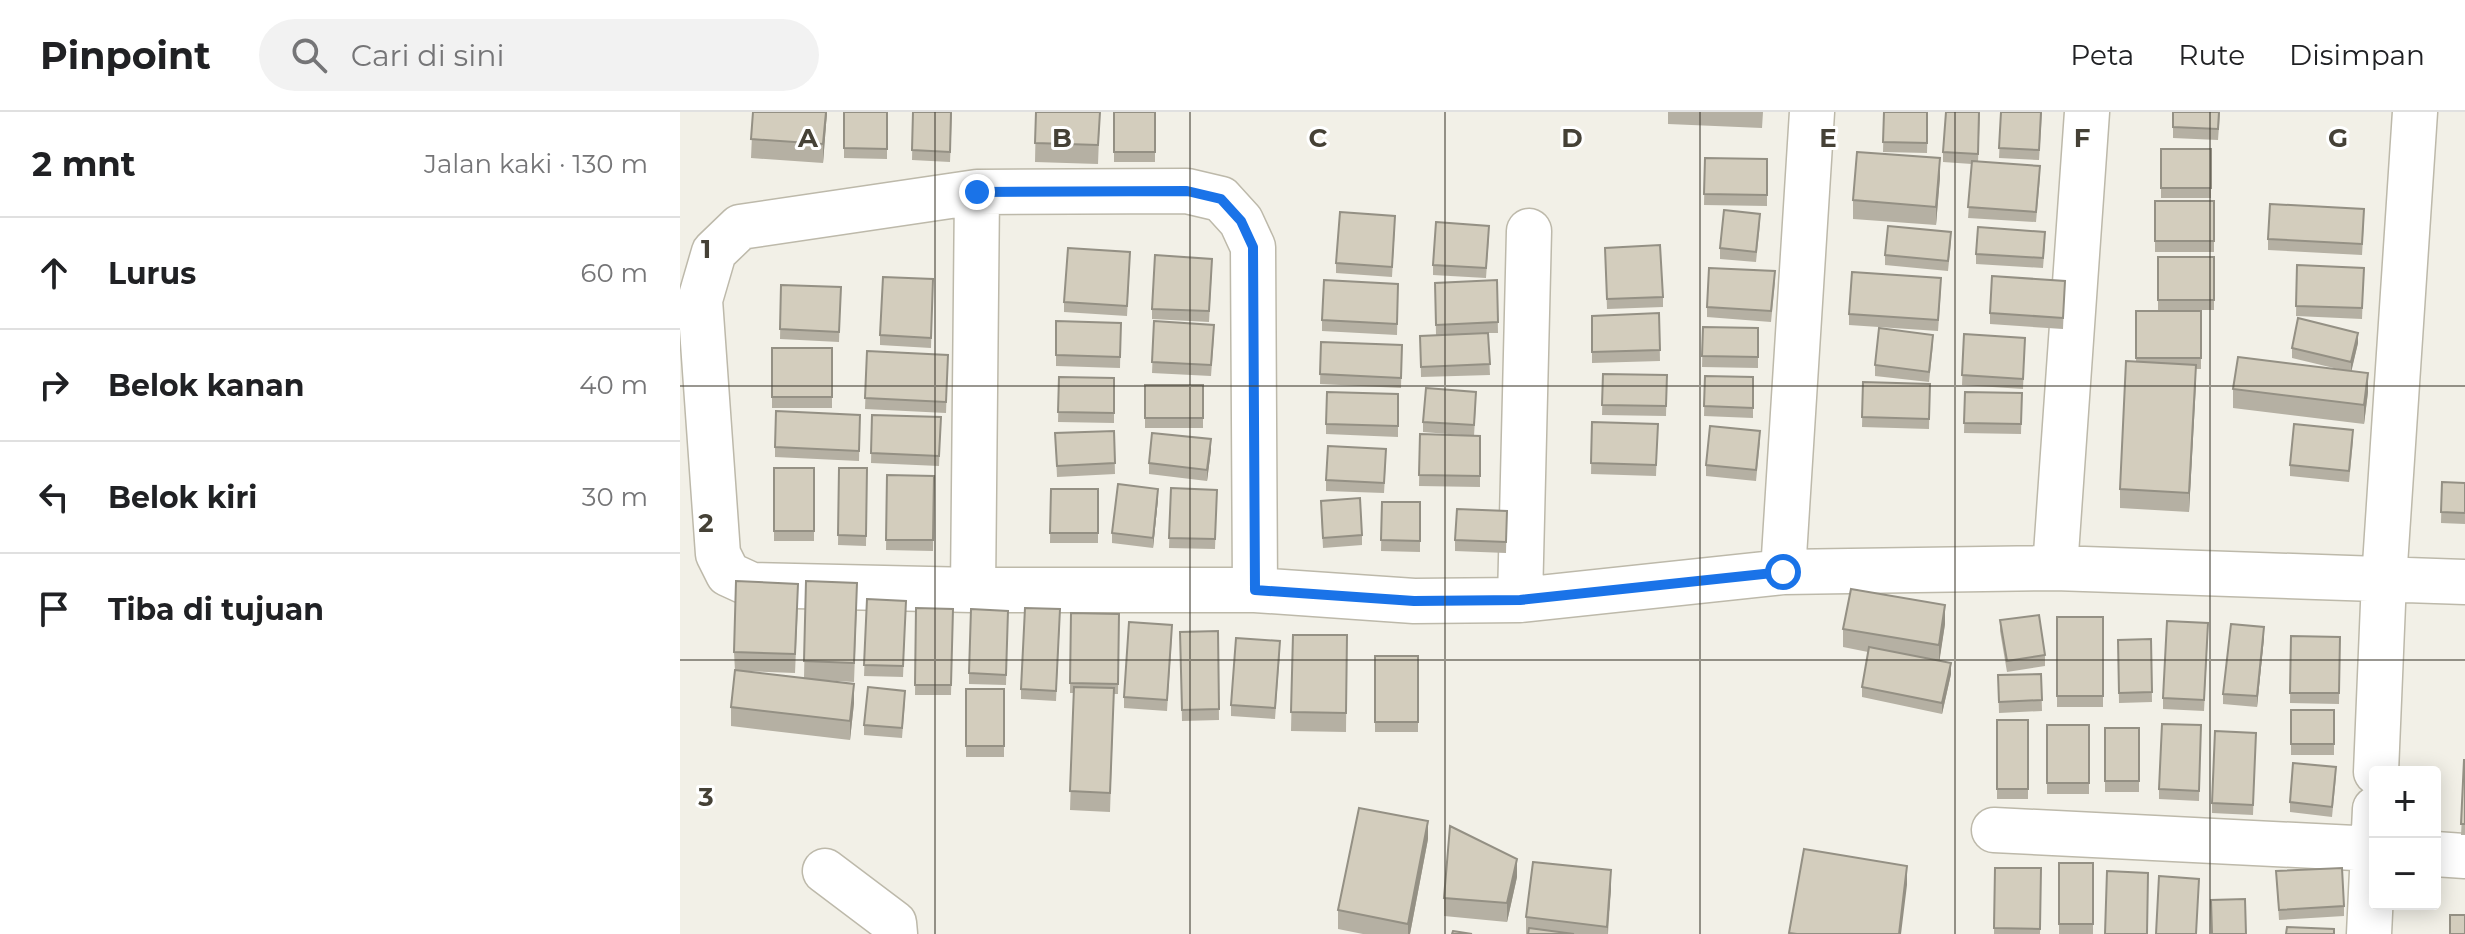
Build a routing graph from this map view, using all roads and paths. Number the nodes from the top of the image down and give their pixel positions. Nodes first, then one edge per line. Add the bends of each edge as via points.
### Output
1 (1812, 112) edge
2 (2087, 112) edge
3 (2415, 112) edge
4 (977, 192) junction
5 (1529, 231) dead end
6 (2055, 568) junction
7 (1783, 572) junction
8 (2384, 580) junction
9 (2465, 582) edge
10 (973, 590) junction
11 (1255, 590) junction
12 (1520, 600) junction
13 (2376, 766) edge
14 (1994, 830) dead end
15 (2369, 836) edge
16 (2374, 838) edge
17 (2441, 854) edge
18 (2465, 856) edge
19 (825, 871) dead end
20 (895, 934) edge
21 (2369, 934) edge

1 - 7 street
2 - 6 street
3 - 8 street
4 - 10 street
4 - 10 street via 740,227 714,252 700,300 718,554 728,574 752,585
4 - 11 street via 1187,191 1221,199 1241,221 1253,247
5 - 12 street
6 - 7 street
6 - 8 street
7 - 12 street
8 - 9 street
8 - 13 street
10 - 11 street
11 - 12 street via 1414,601
14 - 15 street
16 - 21 street
17 - 18 street
19 - 20 street via 894,923

